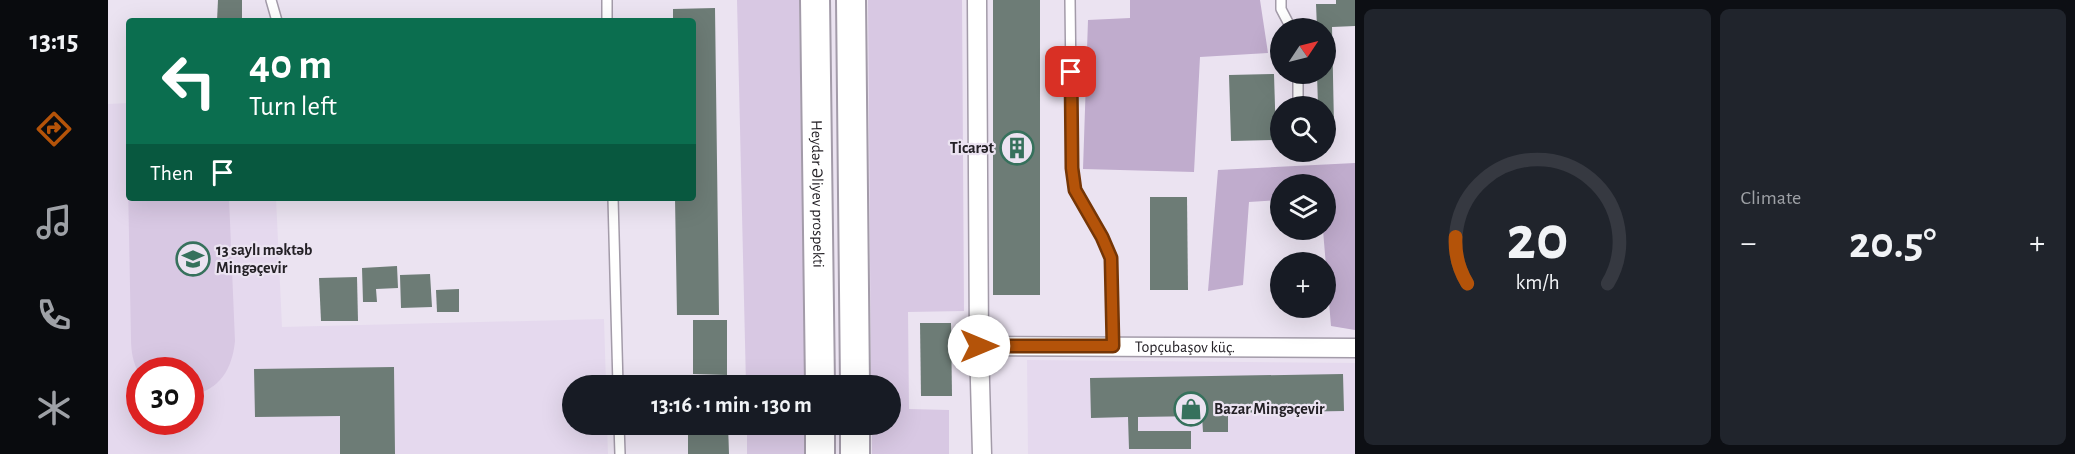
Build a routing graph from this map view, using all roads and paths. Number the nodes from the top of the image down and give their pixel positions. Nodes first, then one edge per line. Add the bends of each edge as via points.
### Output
1 (271, 0) edge
2 (607, 0) edge
3 (815, 0) edge
4 (851, 0) edge
5 (977, 0) edge
6 (1070, 0) edge
7 (1281, 0) edge
8 (276, 18) edge
9 (607, 18) edge
10 (1286, 18) edge
11 (613, 201) edge
12 (979, 346) junction
13 (1113, 346) junction
14 (1355, 348) edge
15 (618, 375) edge
16 (820, 375) edge
17 (855, 375) edge
18 (619, 435) edge
19 (820, 435) edge
20 (855, 435) edge
21 (620, 454) edge
22 (820, 454) edge
23 (855, 454) edge
24 (982, 454) edge

1 - 8 lane
2 - 9 lane
3 - 16 main road, Heydər Əliyev prospekti
4 - 17 main road
5 - 12 street
6 - 13 lane via 1072,168 1075,190 1111,258
7 - 10 lane
11 - 15 lane
12 - 13 street, Topçubaşov küç.
12 - 24 street
13 - 14 street, Topçubaşov küç.
18 - 21 lane
19 - 22 main road
20 - 23 main road

